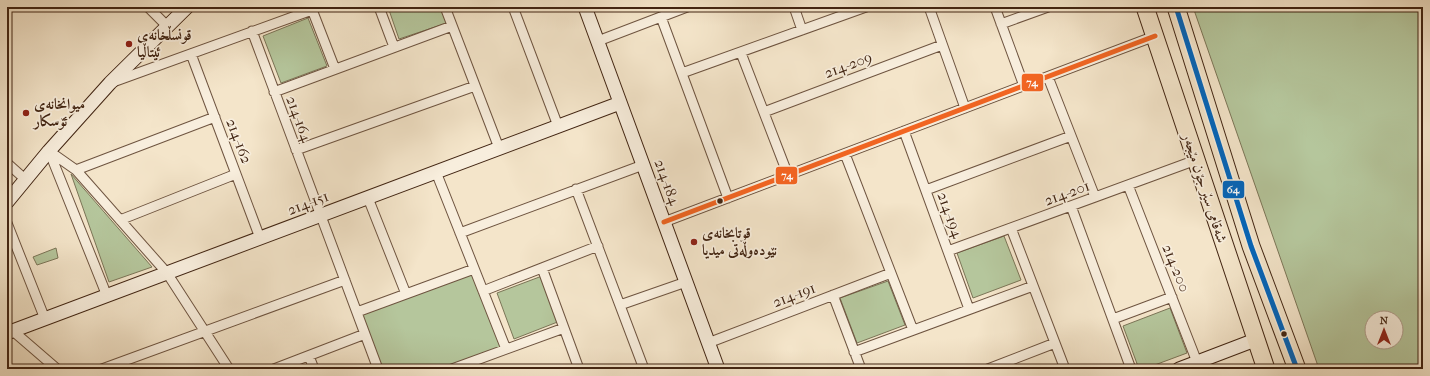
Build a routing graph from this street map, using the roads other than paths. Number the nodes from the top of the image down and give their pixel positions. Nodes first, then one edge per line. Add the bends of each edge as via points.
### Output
1 (148, 7) edge
2 (188, 7) edge
3 (380, 7) edge
4 (445, 7) edge
5 (513, 7) edge
6 (585, 7) edge
7 (687, 7) edge
8 (794, 7) edge
9 (929, 7) edge
10 (995, 7) edge
11 (1048, 7) edge
12 (1145, 7) edge
13 (1176, 7) edge
14 (311, 8) edge
15 (861, 8) edge
16 (661, 17) junction
17 (1001, 24) junction
18 (452, 26) junction
19 (168, 27) junction
20 (802, 30) junction
21 (252, 32) junction
22 (1155, 36) junction
23 (598, 41) junction
24 (942, 45) junction
25 (394, 47) junction
26 (741, 53) junction
27 (191, 54) junction
28 (335, 69) junction
29 (682, 74) junction
30 (1048, 77) junction
31 (110, 83) junction
32 (475, 86) junction
33 (1024, 86) junction
34 (274, 92) junction
35 (620, 103) junction
36 (965, 108) junction
37 (764, 112) junction
38 (215, 117) junction
39 (558, 126) junction
40 (904, 131) junction
41 (1071, 136) junction
42 (499, 148) junction
43 (296, 150) junction
44 (49, 151) junction
45 (845, 154) junction
46 (1196, 160) junction
47 (7, 163) edge
48 (643, 165) junction
49 (76, 170) junction
50 (436, 172) junction
51 (236, 174) junction
52 (788, 175) junction
53 (26, 180) junction
54 (1128, 185) junction
55 (576, 189) junction
56 (926, 190) junction
57 (1095, 197) junction
58 (368, 198) junction
59 (728, 198) junction
60 (7, 202) edge
61 (1071, 206) junction
62 (1241, 213) junction
63 (321, 215) junction
64 (1214, 217) junction
65 (120, 220) junction
66 (664, 222) junction
67 (7, 223) edge
68 (1011, 228) junction
69 (460, 233) junction
70 (260, 238) junction
71 (598, 246) junction
72 (1251, 246) junction
73 (948, 251) junction
74 (1227, 255) junction
75 (542, 268) junction
76 (474, 269) junction
77 (167, 273) junction
78 (890, 273) junction
79 (345, 280) junction
80 (686, 282) junction
81 (1034, 286) junction
82 (483, 291) junction
83 (406, 294) junction
84 (833, 295) junction
85 (107, 296) junction
86 (1172, 297) junction
87 (620, 305) junction
88 (970, 309) junction
89 (357, 312) junction
90 (45, 319) junction
91 (1113, 319) junction
92 (564, 328) junction
93 (913, 330) junction
94 (205, 331) junction
95 (10, 332) edge
96 (365, 334) junction
97 (1255, 340) junction
98 (708, 343) junction
99 (1055, 343) junction
100 (506, 349) junction
101 (854, 352) junction
102 (309, 356) junction
103 (1197, 362) junction
104 (57, 369) edge
105 (102, 369) edge
106 (229, 369) edge
107 (274, 369) edge
108 (314, 369) edge
109 (378, 369) edge
110 (452, 369) edge
111 (579, 369) edge
112 (644, 369) edge
113 (718, 369) edge
114 (861, 369) edge
115 (988, 369) edge
116 (1065, 369) edge
117 (1131, 369) edge
118 (1180, 369) edge
119 (1266, 369) edge
120 (1297, 369) edge

1 - 19 street
2 - 19 street
3 - 25 street
4 - 18 street
5 - 39 street
6 - 23 street, 214-184
7 - 16 street
8 - 20 street
9 - 24 street
10 - 17 street
11 - 17 street
12 - 22 highway, شەقامی سێر جۆن مێجەر
13 - 62 highway, شەقامی سێر جۆن مێجەر
14 - 21 street
14 - 28 street
15 - 20 street
16 - 23 street
16 - 29 street
17 - 33 street
18 - 25 street
18 - 32 street
19 - 31 street
20 - 26 street
21 - 27 street
21 - 34 street, 214-164
22 - 30 street
22 - 46 highway, شەقامی سێر جۆن مێجەر
23 - 35 street, 214-184
24 - 36 street
24 - 37 street, 214-209
25 - 28 street
26 - 29 street
26 - 37 street
27 - 31 street
27 - 38 street, 214-162
28 - 34 street
29 - 59 street
30 - 33 street
30 - 41 street
31 - 44 street
32 - 42 street
32 - 43 street
33 - 36 street
34 - 43 street, 214-164
35 - 39 street, 214-151
35 - 48 street, 214-184
36 - 40 street
37 - 52 street
38 - 49 street
38 - 51 street, 214-162
39 - 42 street, 214-151
40 - 45 street
40 - 56 street, 214-194
41 - 56 street
41 - 57 street
42 - 50 street, 214-151
43 - 63 street, 214-164
44 - 49 street
44 - 53 street
44 - 85 street
45 - 52 street
45 - 78 street
46 - 54 street, 214-201
46 - 64 highway, شەقامی سێر جۆن مێجەر
47 - 53 street
48 - 55 street
48 - 66 street, 214-184
49 - 65 street
50 - 58 street, 214-151
50 - 69 street
51 - 65 street
51 - 70 street, 214-162
52 - 59 street
53 - 60 street
54 - 57 street, 214-201
54 - 86 street, 214-200
55 - 69 street
55 - 71 street
56 - 73 street, 214-194
57 - 61 street, 214-201
58 - 63 street, 214-151
58 - 83 street
59 - 66 street
61 - 68 street, 214-201
61 - 91 street
62 - 64 highway via 1238,220 1231,225 1219,223
62 - 72 highway, شەقامی سێر جۆن مێجەر
63 - 70 street, 214-151
63 - 79 street, 214-164
64 - 74 highway, شەقامی سێر جۆن مێجەر
65 - 77 street
66 - 80 street, 214-184
67 - 90 street
68 - 73 street, 214-201
68 - 81 street
69 - 76 street
70 - 77 street, 214-151
71 - 75 street
71 - 87 street
72 - 74 highway via 1244,240 1236,240 1227,248
72 - 120 highway, شەقامی سێر جۆن مێجەر
73 - 88 street, 214-194
74 - 97 highway, شەقامی سێر جۆن مێجەر
75 - 82 street
75 - 92 street
76 - 82 street
76 - 83 street
77 - 85 street, 214-151
77 - 94 street
78 - 84 street, 214-191
78 - 93 street
79 - 89 street, 214-164
79 - 94 street
80 - 87 street
80 - 98 street, 214-184
81 - 88 street
81 - 99 street
82 - 100 street
83 - 89 street
84 - 98 street, 214-191
84 - 101 street
85 - 90 street, 214-151
86 - 91 street
86 - 103 street, 214-200
87 - 112 street
88 - 93 street
89 - 96 street, 214-164
90 - 95 street, 214-151
91 - 117 street
92 - 100 street
92 - 111 street
93 - 101 street
94 - 105 street
94 - 106 street
95 - 104 street
96 - 102 street
96 - 109 street, 214-164
97 - 103 street
97 - 119 highway, شەقامی سێر جۆن مێجەر
98 - 113 street, 214-184
99 - 115 street
99 - 116 street
100 - 110 street
101 - 114 street
102 - 107 street
102 - 108 street
103 - 118 street

